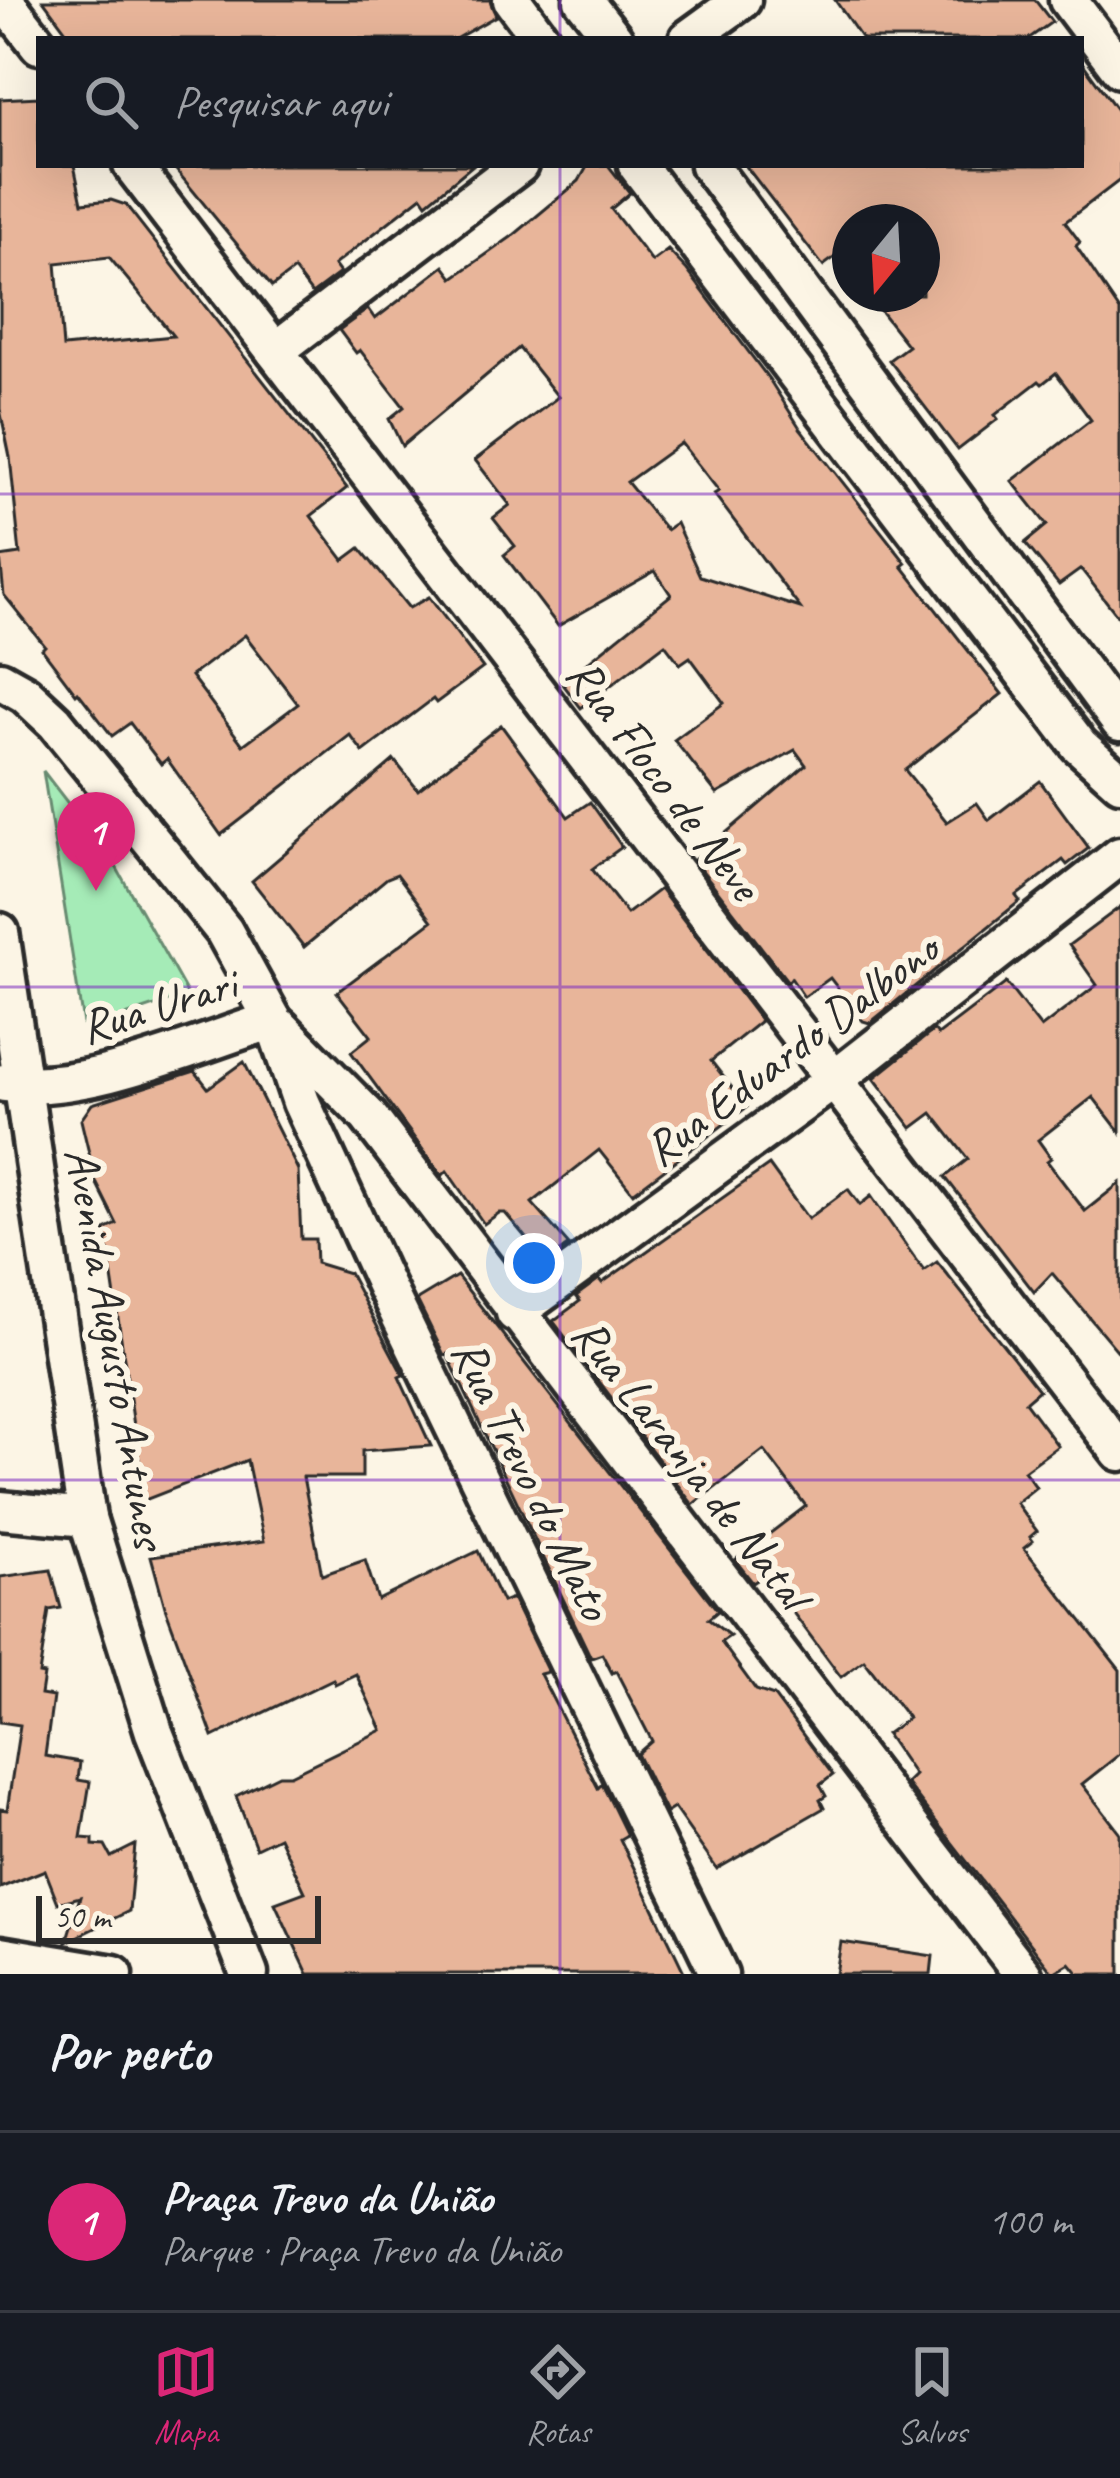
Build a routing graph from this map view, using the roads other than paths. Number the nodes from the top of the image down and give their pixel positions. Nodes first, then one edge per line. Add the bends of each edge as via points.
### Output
1 (4, 0) edge
2 (512, 0) edge
3 (583, 0) edge
4 (742, 0) edge
5 (1068, 0) edge
6 (540, 36) edge
7 (612, 36) edge
8 (692, 36) edge
9 (36, 41) edge
10 (1120, 69) edge
11 (134, 168) edge
12 (515, 168) edge
13 (640, 168) edge
14 (711, 168) edge
15 (275, 351) junction
16 (0, 680) edge
17 (1120, 722) edge
18 (1120, 782) edge
19 (1120, 856) edge
20 (0, 932) edge
21 (273, 1020) junction
22 (834, 1080) junction
23 (12, 1084) edge
24 (515, 1313) junction
25 (1120, 1452) edge
26 (0, 1510) edge
27 (87, 1519) junction
28 (0, 1955) edge
29 (114, 1974) edge
30 (249, 1974) edge
31 (719, 1974) edge
32 (1023, 1974) edge

1 - 9 street
2 - 6 street
3 - 7 street
4 - 8 street
5 - 10 street
11 - 15 street, Rua Floco de Neve
12 - 15 street
13 - 18 street via 1079,745
14 - 17 street
15 - 22 street, Rua Floco de Neve
16 - 21 street via 56,722 168,861 224,932
19 - 22 street, Rua Eduardo Dalbono
20 - 23 street, Avenida Augusto Antunes
21 - 23 street, Rua Urari via 78,1081
21 - 24 street, Rua Laranja de Natal via 368,1116
21 - 31 street, Rua Trevo do Mato via 386,1287
22 - 24 street, Rua Eduardo Dalbono
22 - 25 street, Rua Floco de Neve
23 - 27 street, Avenida Augusto Antunes
24 - 32 street, Rua Laranja de Natal
26 - 27 street
27 - 30 street, Avenida Augusto Antunes via 154,1732
28 - 29 street

